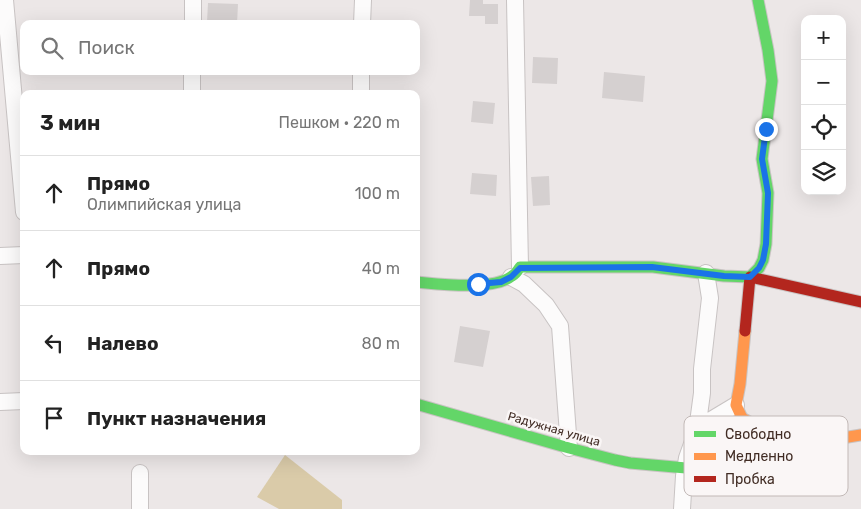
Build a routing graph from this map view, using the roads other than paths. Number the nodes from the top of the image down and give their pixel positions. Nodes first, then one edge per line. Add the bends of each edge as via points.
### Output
1 (6, 0) edge
2 (193, 0) edge
3 (363, 0) edge
4 (515, 0) edge
5 (758, 0) edge
6 (193, 20) edge
7 (362, 20) edge
8 (192, 75) edge
9 (362, 75) edge
10 (192, 90) edge
11 (361, 90) edge
12 (20, 165) edge
13 (20, 255) edge
14 (0, 256) edge
15 (516, 272) junction
16 (706, 273) junction
17 (750, 277) junction
18 (420, 282) edge
19 (861, 302) edge
20 (20, 401) edge
21 (0, 402) edge
22 (420, 405) edge
23 (736, 406) junction
24 (699, 416) edge
25 (718, 416) edge
26 (741, 416) edge
27 (861, 436) edge
28 (848, 438) edge
29 (569, 448) junction
30 (684, 468) edge
31 (140, 473) dead end
32 (684, 488) edge
33 (140, 509) edge
34 (682, 509) edge

1 - 12 street
2 - 6 street
3 - 7 street
4 - 15 street
5 - 17 street via 772,81 762,159 768,193 766,244 763,260
8 - 10 street
9 - 11 street
13 - 14 street
15 - 16 street via 652,267
15 - 18 street via 501,282 448,285
15 - 29 street via 546,304 560,326
16 - 17 street
16 - 24 street via 710,298
17 - 19 street
17 - 23 street
20 - 21 street
22 - 29 street, Радужная улица
23 - 25 street
23 - 26 street
27 - 28 street
29 - 30 street, Радужная улица via 630,463
31 - 33 street
32 - 34 street

